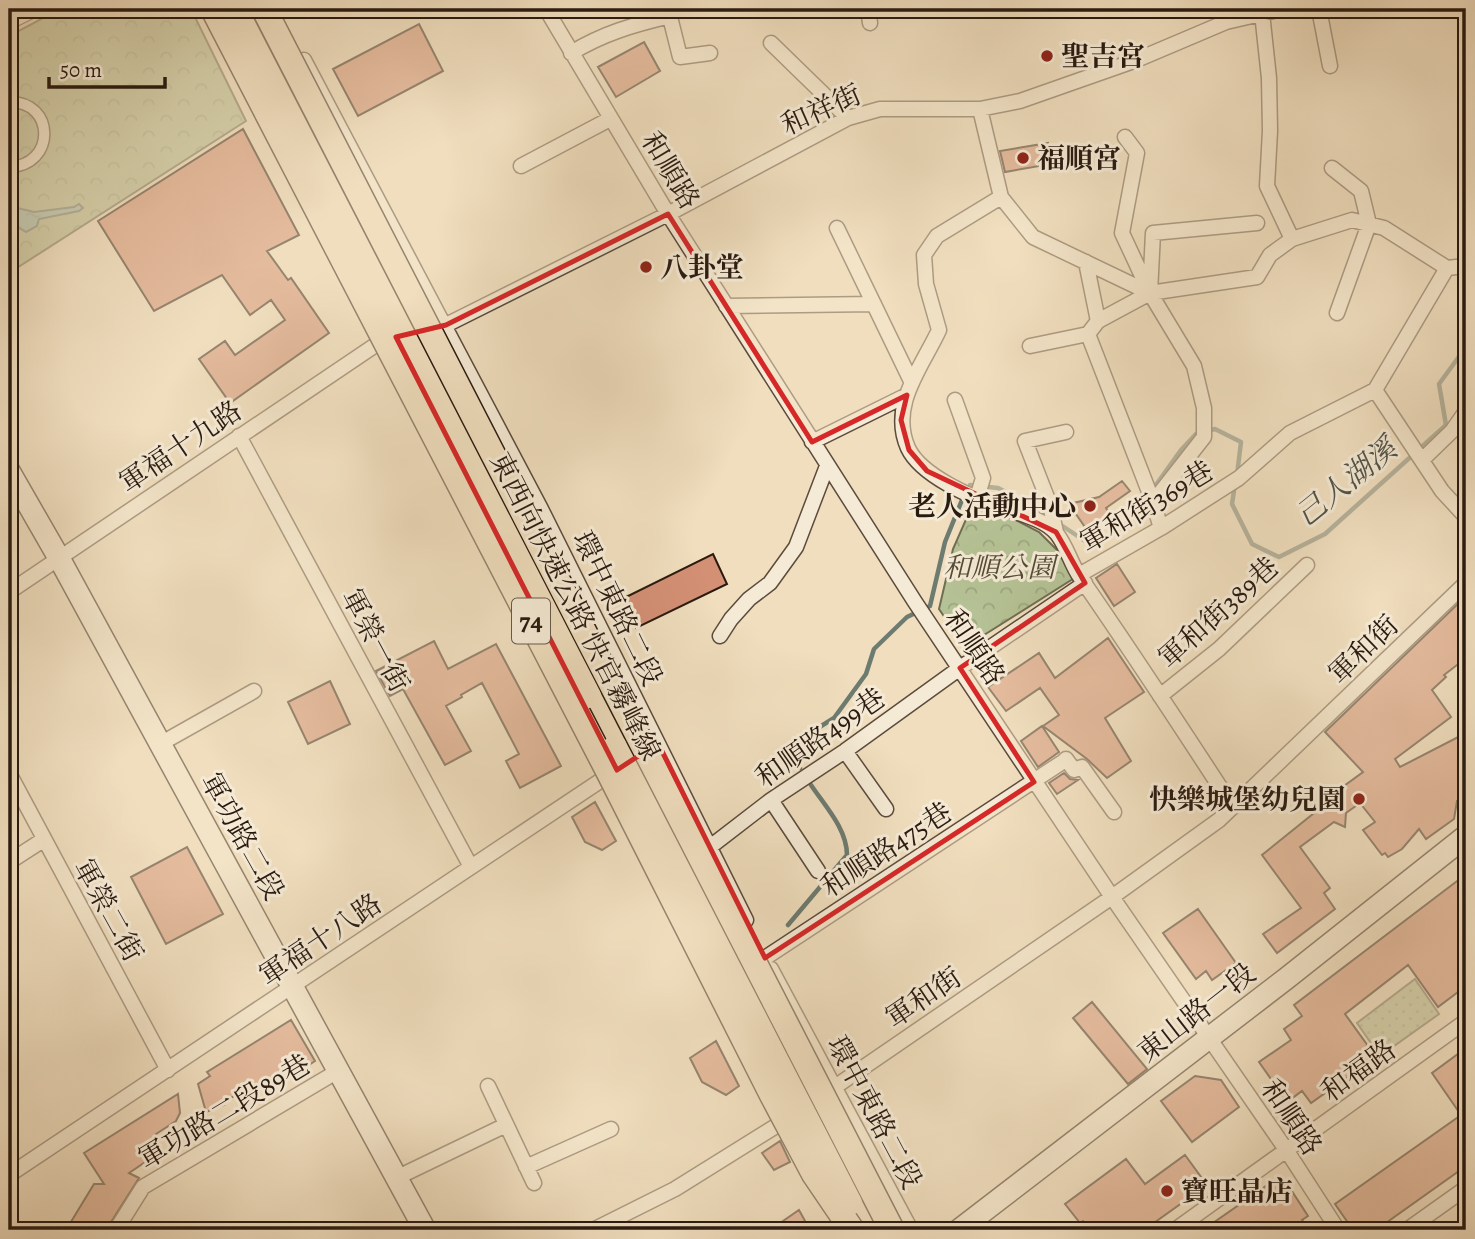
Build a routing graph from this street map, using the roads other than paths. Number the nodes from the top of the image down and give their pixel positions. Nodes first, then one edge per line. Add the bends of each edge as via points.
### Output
1 (31, 9) edge
2 (213, 9) edge
3 (223, 9) edge
4 (235, 9) edge
5 (264, 9) edge
6 (276, 9) edge
7 (546, 9) edge
8 (1282, 9) edge
9 (1319, 9) edge
10 (669, 12) edge
11 (1262, 13) junction
12 (9, 20) edge
13 (771, 43) dead end
14 (710, 52) dead end
15 (571, 53) junction
16 (1330, 66) dead end
17 (9, 102) edge
18 (979, 108) junction
19 (848, 118) junction
20 (610, 119) junction
21 (1125, 137) dead end
22 (521, 166) dead end
23 (9, 167) edge
24 (1332, 168) dead end
25 (1001, 197) junction
26 (668, 214) junction
27 (1257, 223) dead end
28 (1369, 224) junction
29 (837, 228) dead end
30 (1292, 239) junction
31 (1086, 261) junction
32 (1466, 266) edge
33 (1447, 268) junction
34 (1150, 293) junction
35 (874, 304) junction
36 (726, 306) junction
37 (1337, 313) dead end
38 (1098, 321) junction
39 (446, 325) junction
40 (1088, 334) junction
41 (396, 337) junction
42 (1030, 346) dead end
43 (909, 388) junction
44 (1376, 390) junction
45 (955, 400) dead end
46 (1466, 411) edge
47 (1066, 432) dead end
48 (239, 436) junction
49 (812, 442) junction
50 (1416, 451) junction
51 (827, 466) junction
52 (9, 471) edge
53 (1151, 496) junction
54 (977, 497) junction
55 (1466, 517) edge
56 (1055, 528) junction
57 (1161, 528) junction
58 (59, 558) junction
59 (1307, 565) dead end
60 (1082, 579) junction
61 (1466, 583) edge
62 (9, 592) edge
63 (720, 636) dead end
64 (960, 668) junction
65 (254, 691) dead end
66 (1160, 695) junction
67 (658, 743) junction
68 (160, 744) junction
69 (845, 751) junction
70 (617, 770) junction
71 (9, 773) edge
72 (1034, 782) junction
73 (771, 800) junction
74 (1233, 807) junction
75 (886, 808) dead end
76 (1114, 812) dead end
77 (1466, 836) edge
78 (43, 840) junction
79 (709, 847) junction
80 (9, 862) edge
81 (471, 867) junction
82 (818, 871) dead end
83 (1112, 897) junction
84 (765, 958) junction
85 (293, 986) junction
86 (1466, 1021) edge
87 (1209, 1039) junction
88 (168, 1070) junction
89 (338, 1071) junction
90 (488, 1086) dead end
91 (835, 1087) junction
92 (791, 1117) junction
93 (506, 1125) junction
94 (611, 1129) dead end
95 (1287, 1152) junction
96 (526, 1167) junction
97 (9, 1175) edge
98 (396, 1178) junction
99 (534, 1183) dead end
100 (1466, 1188) edge
101 (116, 1230) edge
102 (425, 1230) edge
103 (593, 1230) edge
104 (852, 1230) edge
105 (864, 1230) edge
106 (892, 1230) edge
107 (911, 1230) edge
108 (959, 1230) edge
109 (1175, 1230) edge
110 (1338, 1230) edge
111 (1407, 1230) edge

1 - 12 street
2 - 104 highway, 74, bridge via 772,1095 814,1174
3 - 41 street
4 - 105 highway, 東西向快速公路 快官霧峰線 / 74, bridge
5 - 106 highway, 東西向快速公路 快官霧峰線 / 74, bridge
6 - 39 street, 環中東路二段
7 - 15 street, 和順路
8 - 11 street, 和祥街
9 - 16 street
10 - 14 street via 680,57
10 - 15 street via 596,38
11 - 18 street, 和祥街 via 1226,22 1020,101
11 - 30 street via 1269,79 1267,186
13 - 19 street
15 - 20 street, 和順路
17 - 23 street via 25,104 34,111 44,134 42,148 33,159
18 - 19 street, 和祥街 via 880,109
18 - 25 street
19 - 26 street, 和祥街
20 - 22 street
20 - 26 street, 和順路
21 - 34 street via 1137,153 1122,233
24 - 28 street via 1361,191
25 - 31 street via 1033,237
25 - 43 street via 937,236 924,255 926,284 939,330
26 - 36 street, 和順路
26 - 39 street, 和祥街
27 - 34 street via 1153,233
28 - 30 street via 1352,220
28 - 33 street via 1384,228
28 - 37 street
29 - 35 street
30 - 34 street via 1270,255 1257,276
31 - 34 street
31 - 38 street
32 - 33 street
33 - 44 street
34 - 38 street
34 - 53 street via 1194,366 1204,408 1204,437
35 - 36 street
35 - 43 street
36 - 49 street, 和順路
38 - 40 street
39 - 41 street, 和祥街
39 - 67 street, 環中東路二段
40 - 42 street
40 - 53 street
41 - 48 street, 軍福十九路 via 380,342
41 - 70 street
43 - 49 street
43 - 54 street via 901,420 909,450 927,471
44 - 50 street
44 - 57 street, 軍和街369巷 via 1290,433 1239,478
45 - 54 street via 983,480
46 - 50 street via 1452,431
47 - 56 street via 1025,441
48 - 58 street, 軍福十九路
48 - 81 street, 軍榮一街
49 - 51 street, 和順路
50 - 55 street
51 - 63 street via 796,547 770,583 749,599
51 - 64 street, 和順路
52 - 58 main road, 軍功路二段
53 - 57 street
54 - 56 street
56 - 60 street
57 - 60 street, 軍和街369巷
58 - 62 street, 軍福十九路
58 - 68 main road, 軍功路二段
59 - 66 street, 軍和街389巷 via 1219,649
60 - 64 street, 軍和街369巷
60 - 66 street
61 - 74 street, 軍和街
64 - 69 street, 和順路499巷
64 - 72 street, 和順路
65 - 68 street
66 - 74 street
67 - 70 street, 軍福十八路
67 - 79 street, 環中東路二段
68 - 85 main road, 軍功路二段
69 - 73 street, 和順路499巷
69 - 75 street
70 - 81 street, 軍福十八路
70 - 92 street
71 - 78 street, 軍榮二街
72 - 76 street, 和順路475巷 via 1066,760 1074,770 1082,767
72 - 83 street, 和順路
72 - 84 street, 和順路475巷
73 - 79 street, 和順路499巷
73 - 82 street
74 - 83 street, 軍和街
77 - 87 main road, 東山路一段
78 - 80 street
78 - 88 street, 軍榮二街
79 - 84 street, 環中東路二段
81 - 85 street, 軍福十八路
83 - 87 street, 和順路
83 - 91 street, 軍和街
84 - 91 street, 環中東路二段
85 - 88 street, 軍福十八路
85 - 89 main road, 軍功路二段
86 - 95 street, 和福路
87 - 95 street, 和順路
87 - 108 main road, 東山路一段
88 - 97 street, 軍福十八路
89 - 98 main road, 軍功路二段
89 - 101 street, 軍功路二段89巷 via 143,1187
90 - 93 street
91 - 92 street, 軍和街
91 - 107 street, 環中東路二段
92 - 103 street, 軍和街 via 675,1189
92 - 104 street
93 - 96 street
93 - 98 street
94 - 96 street
95 - 109 street, 和福路
95 - 110 street, 和順路
96 - 99 street
98 - 102 main road, 軍功路二段
100 - 111 street

